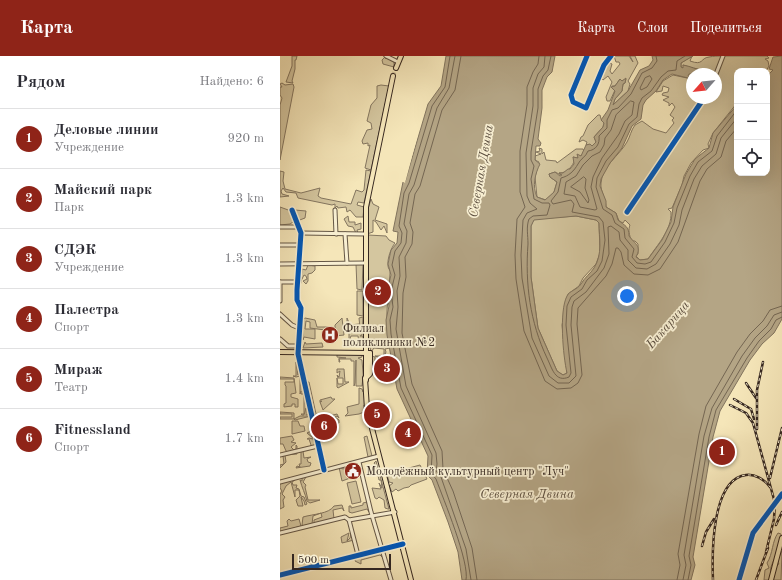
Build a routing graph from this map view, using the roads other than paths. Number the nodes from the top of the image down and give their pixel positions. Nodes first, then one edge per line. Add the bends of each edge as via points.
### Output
1 (386, 56) edge
2 (401, 56) edge
3 (587, 56) edge
4 (610, 56) edge
5 (723, 56) edge
6 (398, 62) junction
7 (396, 68) tunnel mouth
8 (718, 68) edge
9 (393, 76) tunnel mouth
10 (700, 104) edge
11 (292, 210) dead end
12 (335, 210) dead end
13 (627, 212) dead end
14 (280, 227) edge
15 (298, 227) junction
16 (301, 233) junction
17 (336, 234) junction
18 (345, 234) junction
19 (365, 234) junction
20 (280, 245) edge
21 (300, 245) junction
22 (365, 262) junction
23 (347, 263) junction
24 (280, 264) edge
25 (299, 264) junction
26 (280, 282) edge
27 (299, 282) junction
28 (280, 301) edge
29 (280, 314) edge
30 (299, 328) junction
31 (280, 339) edge
32 (298, 349) junction
33 (280, 351) edge
34 (366, 351) junction
35 (318, 446) junction
36 (280, 454) edge
37 (380, 456) junction
38 (359, 462) junction
39 (324, 470) junction
40 (280, 482) edge
41 (782, 494) edge
42 (394, 512) junction
43 (372, 516) junction
44 (349, 520) junction
45 (280, 533) edge
46 (782, 538) edge
47 (402, 544) junction
48 (381, 549) junction
49 (358, 555) junction
50 (280, 575) edge
51 (391, 580) edge
52 (412, 580) edge
53 (739, 580) edge
54 (771, 580) edge

1 - 6 street
2 - 6 main road
3 - 4 street via 571,96 573,102 588,108 604,64
5 - 8 street
6 - 7 main road
9 - 19 main road via 367,200
10 - 13 street
11 - 15 street
12 - 17 street
14 - 15 street
15 - 16 street
16 - 17 street
16 - 21 street
17 - 18 street
18 - 19 street
18 - 23 street
19 - 22 main road
20 - 21 street
21 - 25 street
22 - 23 street
22 - 34 main road
23 - 25 street
24 - 25 street
25 - 27 street
26 - 27 street
26 - 28 street
27 - 30 street
29 - 30 street via 292,326
30 - 32 street
31 - 32 street via 288,346
32 - 33 main road
32 - 34 main road
32 - 35 street
34 - 37 main road via 370,374 366,378 367,409
35 - 36 street
35 - 39 street
37 - 38 street
37 - 42 main road
38 - 39 street
38 - 43 street
39 - 40 street
41 - 53 street via 753,533
42 - 43 street
42 - 47 main road
43 - 44 street
43 - 48 street
44 - 45 street via 345,517
44 - 49 street
46 - 54 main road
47 - 48 street
47 - 52 main road
48 - 49 street
48 - 51 street
49 - 50 street

